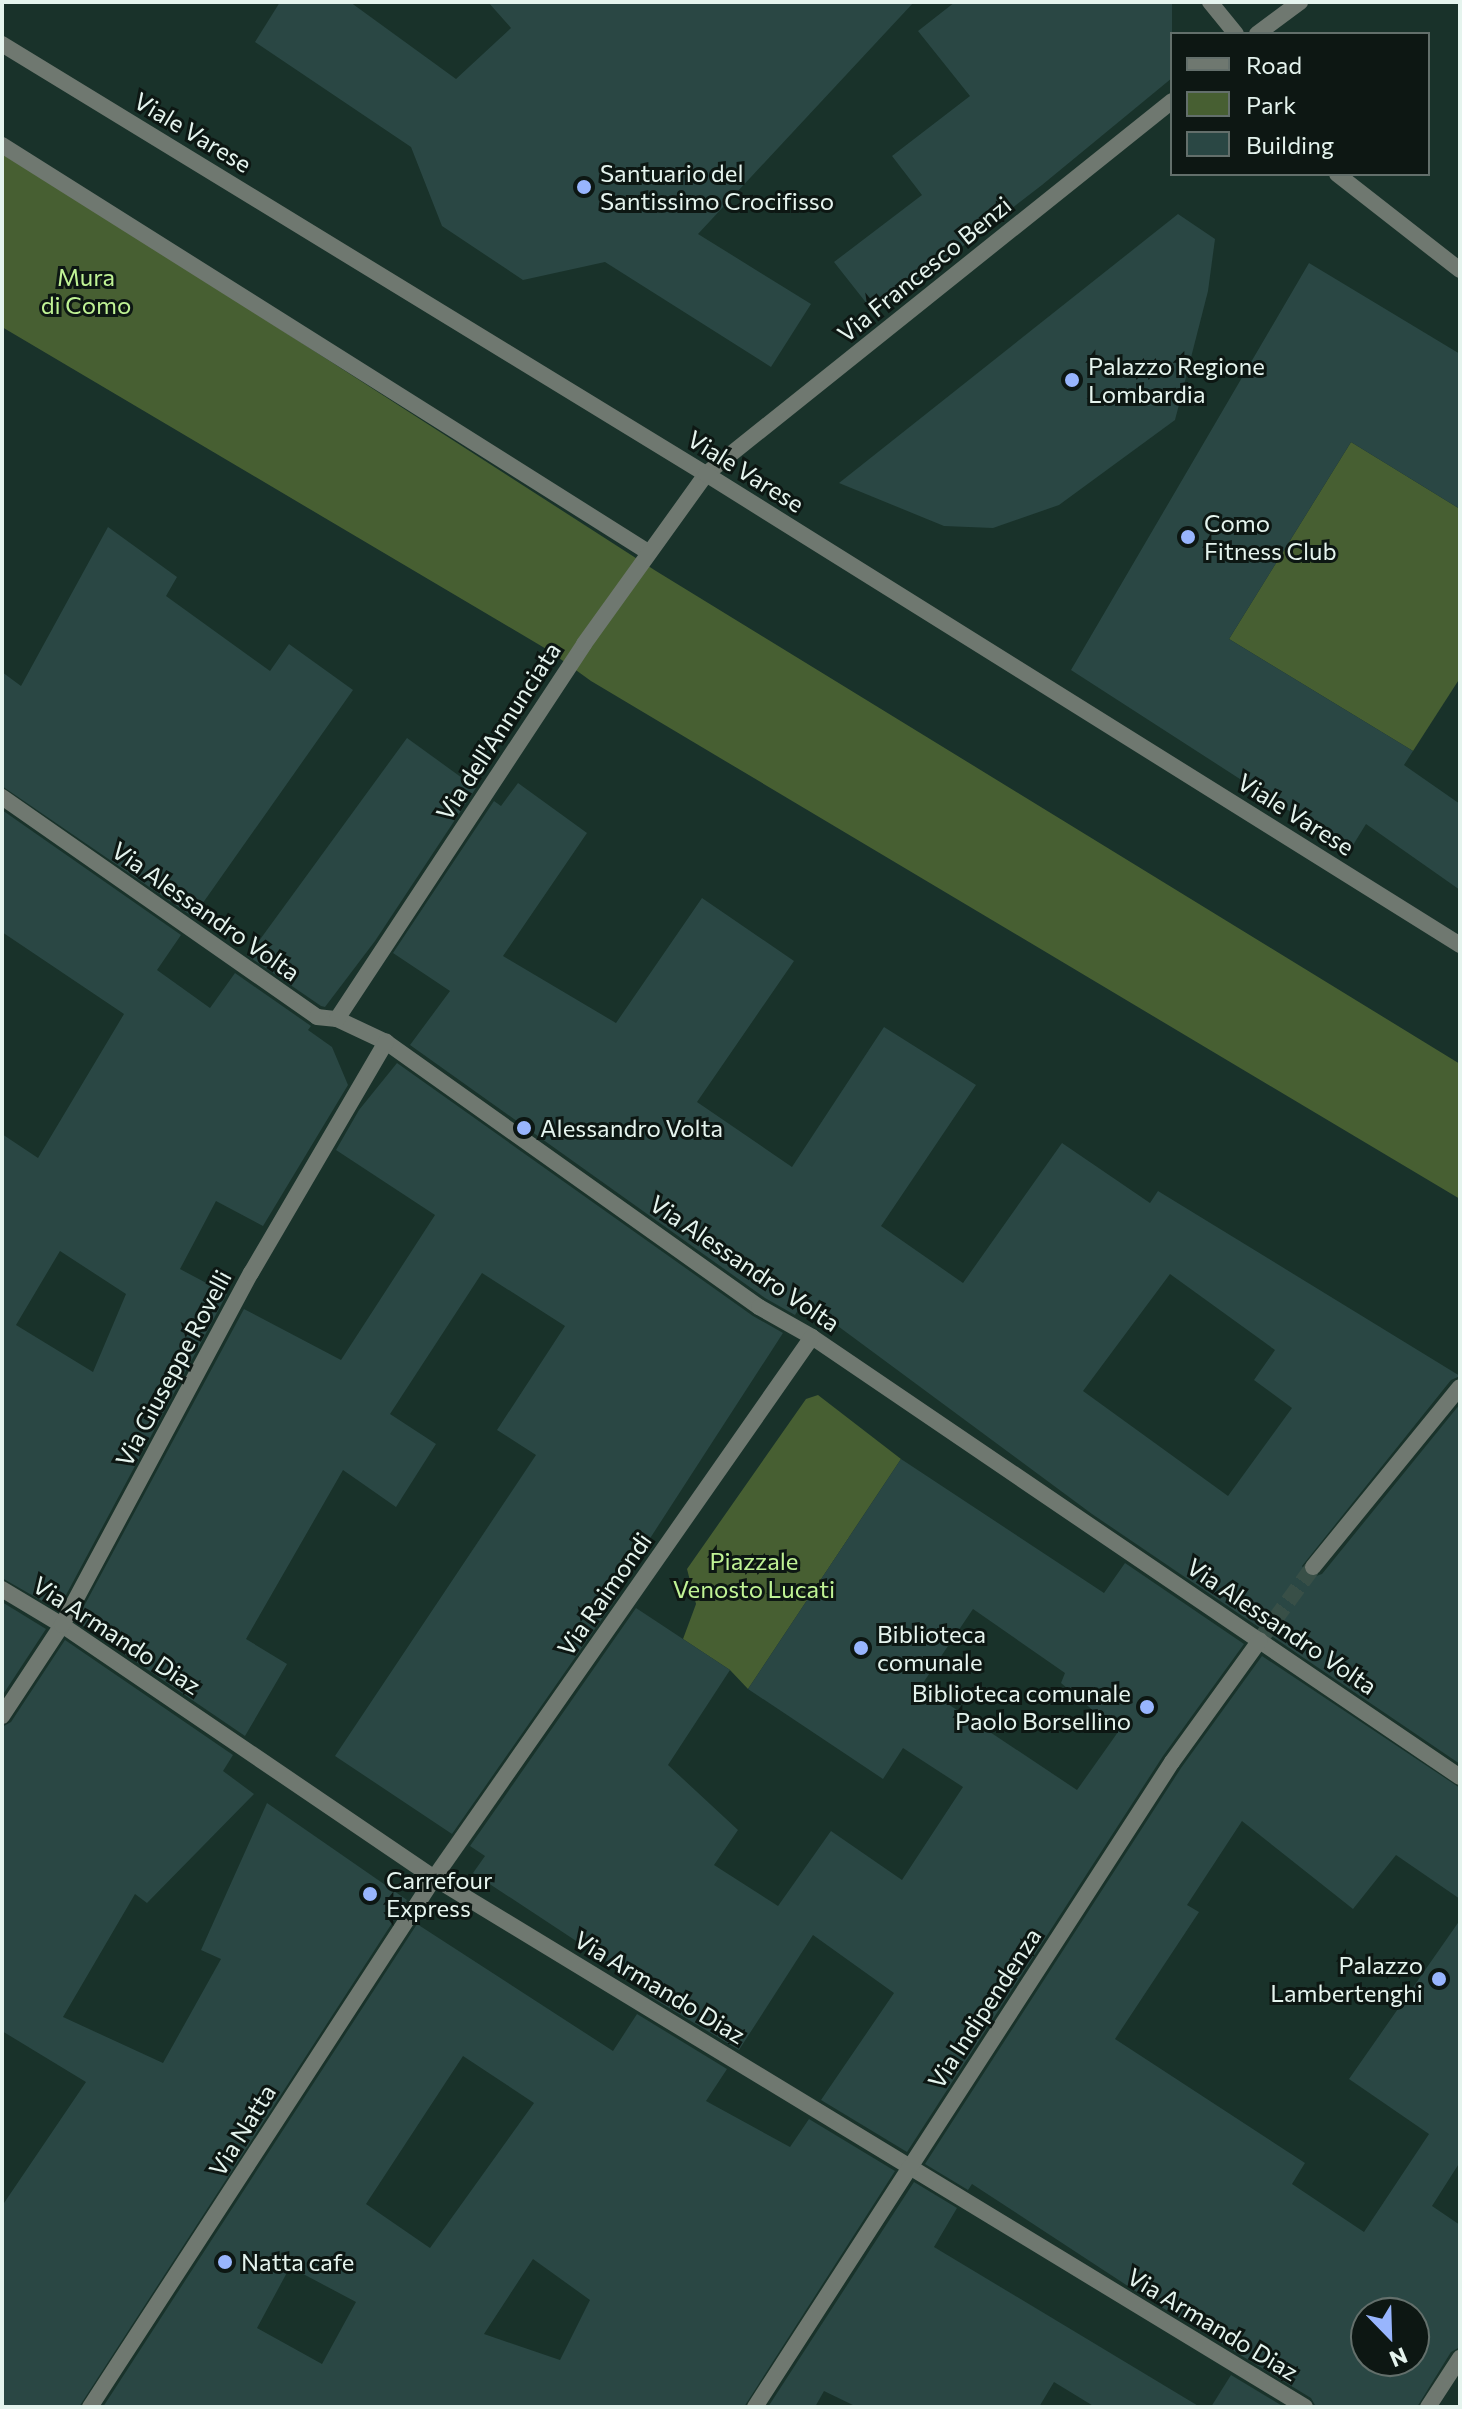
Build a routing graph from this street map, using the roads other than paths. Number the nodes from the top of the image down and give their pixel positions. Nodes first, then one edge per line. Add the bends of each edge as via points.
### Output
1 (1210, 2) edge
2 (1300, 2) edge
3 (1234, 32) edge
4 (1260, 32) edge
5 (2, 44) edge
6 (1170, 103) edge
7 (2, 145) edge
8 (1340, 176) edge
9 (1460, 270) edge
10 (706, 474) junction
11 (648, 552) junction
12 (2, 797) edge
13 (1460, 945) edge
14 (337, 1019) junction
15 (386, 1042) junction
16 (812, 1337) junction
17 (1460, 1387) edge
18 (1313, 1567) tunnel mouth
19 (2, 1589) edge
20 (62, 1625) junction
21 (1260, 1640) junction
22 (2, 1716) edge
23 (1460, 1777) edge
24 (434, 1878) junction
25 (908, 2166) junction
26 (1460, 2358) edge
27 (90, 2407) edge
28 (755, 2407) edge
29 (1305, 2407) edge
30 (1428, 2407) edge

1 - 3 street
2 - 4 street
5 - 10 street, Viale Varese
6 - 10 street, Via Francesco Benzi
7 - 11 street
8 - 9 street
10 - 11 street, Via dell'Annunciata
10 - 13 street, Viale Varese
11 - 14 street, Via dell'Annunciata
12 - 14 street, Via Alessandro Volta via 317,1017
14 - 15 street, Via Alessandro Volta
15 - 16 street, Via Alessandro Volta via 759,1307
15 - 20 street, Via Giuseppe Rovelli via 251,1273
16 - 21 street, Via Alessandro Volta
16 - 24 street, Via Raimondi
17 - 18 street
19 - 20 street, Via Armando Diaz
20 - 22 street, Via Giuseppe Rovelli
20 - 24 street, Via Armando Diaz
21 - 23 street, Via Alessandro Volta
21 - 25 street, Via Indipendenza via 1172,1762
24 - 25 street, Via Armando Diaz
24 - 27 street, Via Natta
25 - 28 street, Via Indipendenza
25 - 29 street, Via Armando Diaz
26 - 30 street

